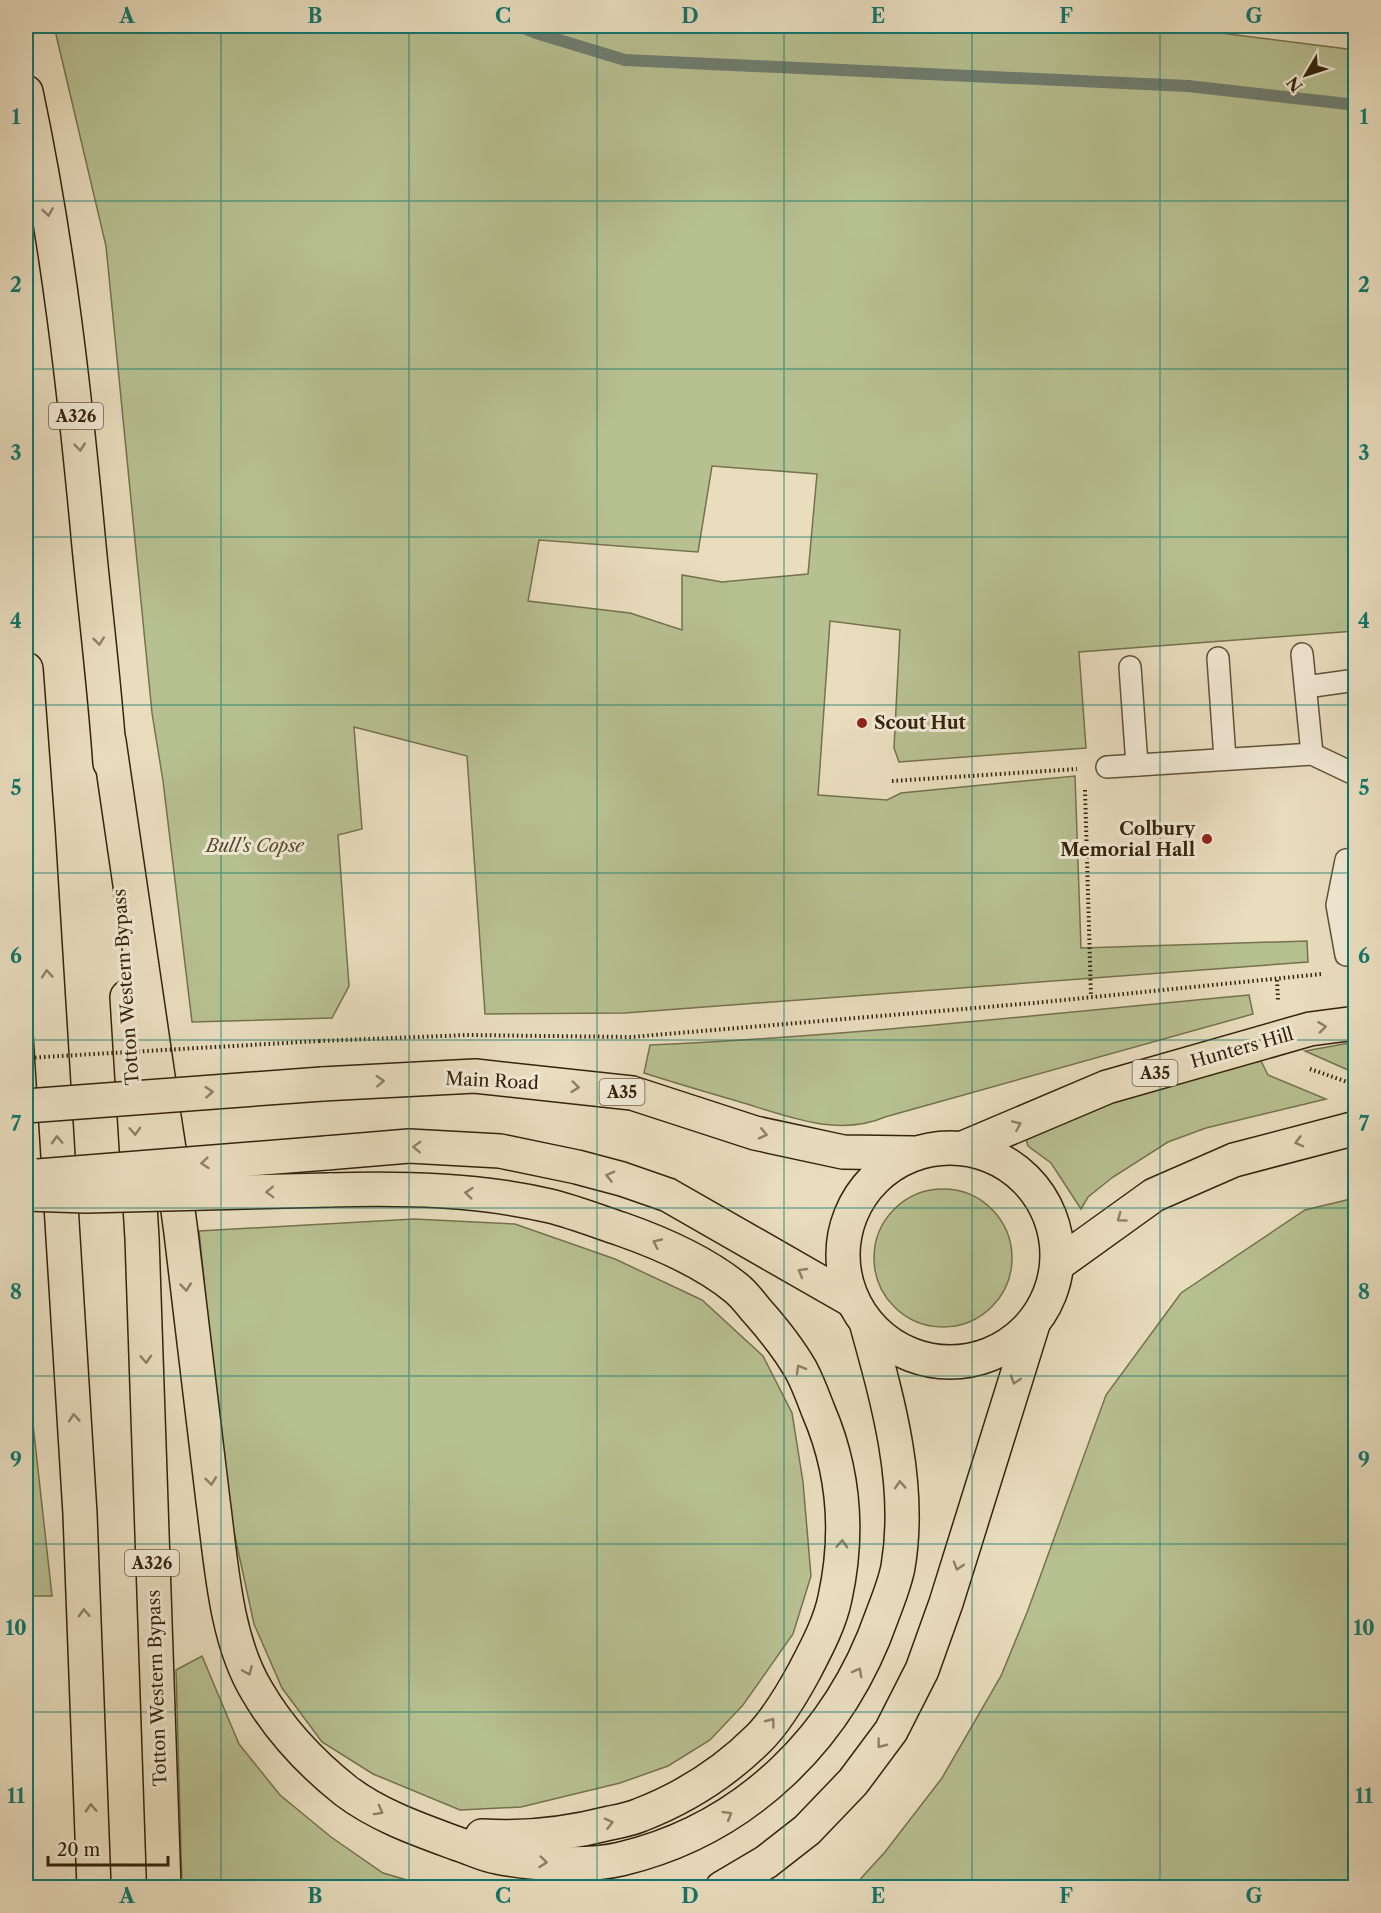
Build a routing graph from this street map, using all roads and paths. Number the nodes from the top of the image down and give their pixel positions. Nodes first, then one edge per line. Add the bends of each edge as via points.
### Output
1 (26, 92) edge
2 (1302, 654) dead end
3 (1218, 658) dead end
4 (1130, 667) dead end
5 (26, 669) edge
6 (1356, 680) edge
7 (1306, 687) junction
8 (109, 741) junction
9 (1312, 754) junction
10 (1225, 759) junction
11 (1137, 765) junction
12 (1107, 767) joint
13 (1084, 768) junction
14 (1356, 772) edge
15 (892, 781) dead end
16 (1356, 859) edge
17 (1346, 955) dead end
18 (1330, 973) dead end
19 (1091, 998) junction
20 (1356, 1023) edge
21 (26, 1059) edge
22 (26, 1106) edge
23 (1356, 1128) edge
24 (963, 1148) junction
25 (915, 1153) junction
26 (26, 1177) edge
27 (26, 1194) edge
28 (1058, 1264) junction
29 (860, 1312) junction
30 (1033, 1324) junction
31 (426, 1832) junction
32 (94, 1887) edge
33 (164, 1887) edge
34 (722, 1887) edge

1 -> 8 main road, Totton Western Bypass / A326 via 61,294
2 - 7 lane
3 - 10 lane
4 - 11 lane
32 -> 5 main road via 80,1514
6 - 7 lane
7 - 9 lane
8 -> 31 main road via 180,1229 224,1588 238,1649 255,1689 317,1766 351,1794
8 -> 33 main road, Totton Western Bypass / A326 via 142,1238
9 - 10 lane
9 - 14 lane
10 - 11 lane
11 - 12 lane
12 - 13 path
13 - 15 path
13 - 19 path
16 - 17 lane via 1346,860 1337,905
18 - 19 path
19 - 21 path, bridge via 631,1037 467,1035
24 -> 20 main road, Hunters Hill / A35 via 1107,1087 1310,1029
22 -> 25 main road, Main Road / A35, bridge via 475,1076 632,1093 755,1133 843,1152
23 -> 28 main road via 1234,1160 1154,1195
24 - 25 main road
24 - 28 main road via 995,1157 1029,1183 1043,1201 1055,1231
25 - 29 main road via 888,1167 866,1187 851,1213 843,1242 844,1272
29 -> 26 main road, bridge via 668,1195 577,1167 500,1151 409,1146
31 -> 27 main road, bridge via 507,1838 551,1836 639,1816 717,1774 760,1736 792,1694 818,1645 835,1600 842,1552 839,1476 824,1422 802,1371 773,1329 737,1289 695,1261 647,1239 552,1206 462,1192 395,1188
28 - 30 main road via 1050,1296
29 - 30 main road via 890,1344 918,1358 949,1363 981,1358 1010,1345
31 -> 29 main road via 495,1857 563,1864 617,1861 707,1828 741,1807 783,1773 819,1731 850,1688 872,1646 897,1568 902,1512 899,1465 881,1375
30 -> 34 main road via 946,1603 921,1670 891,1731 853,1782 807,1830 766,1862

